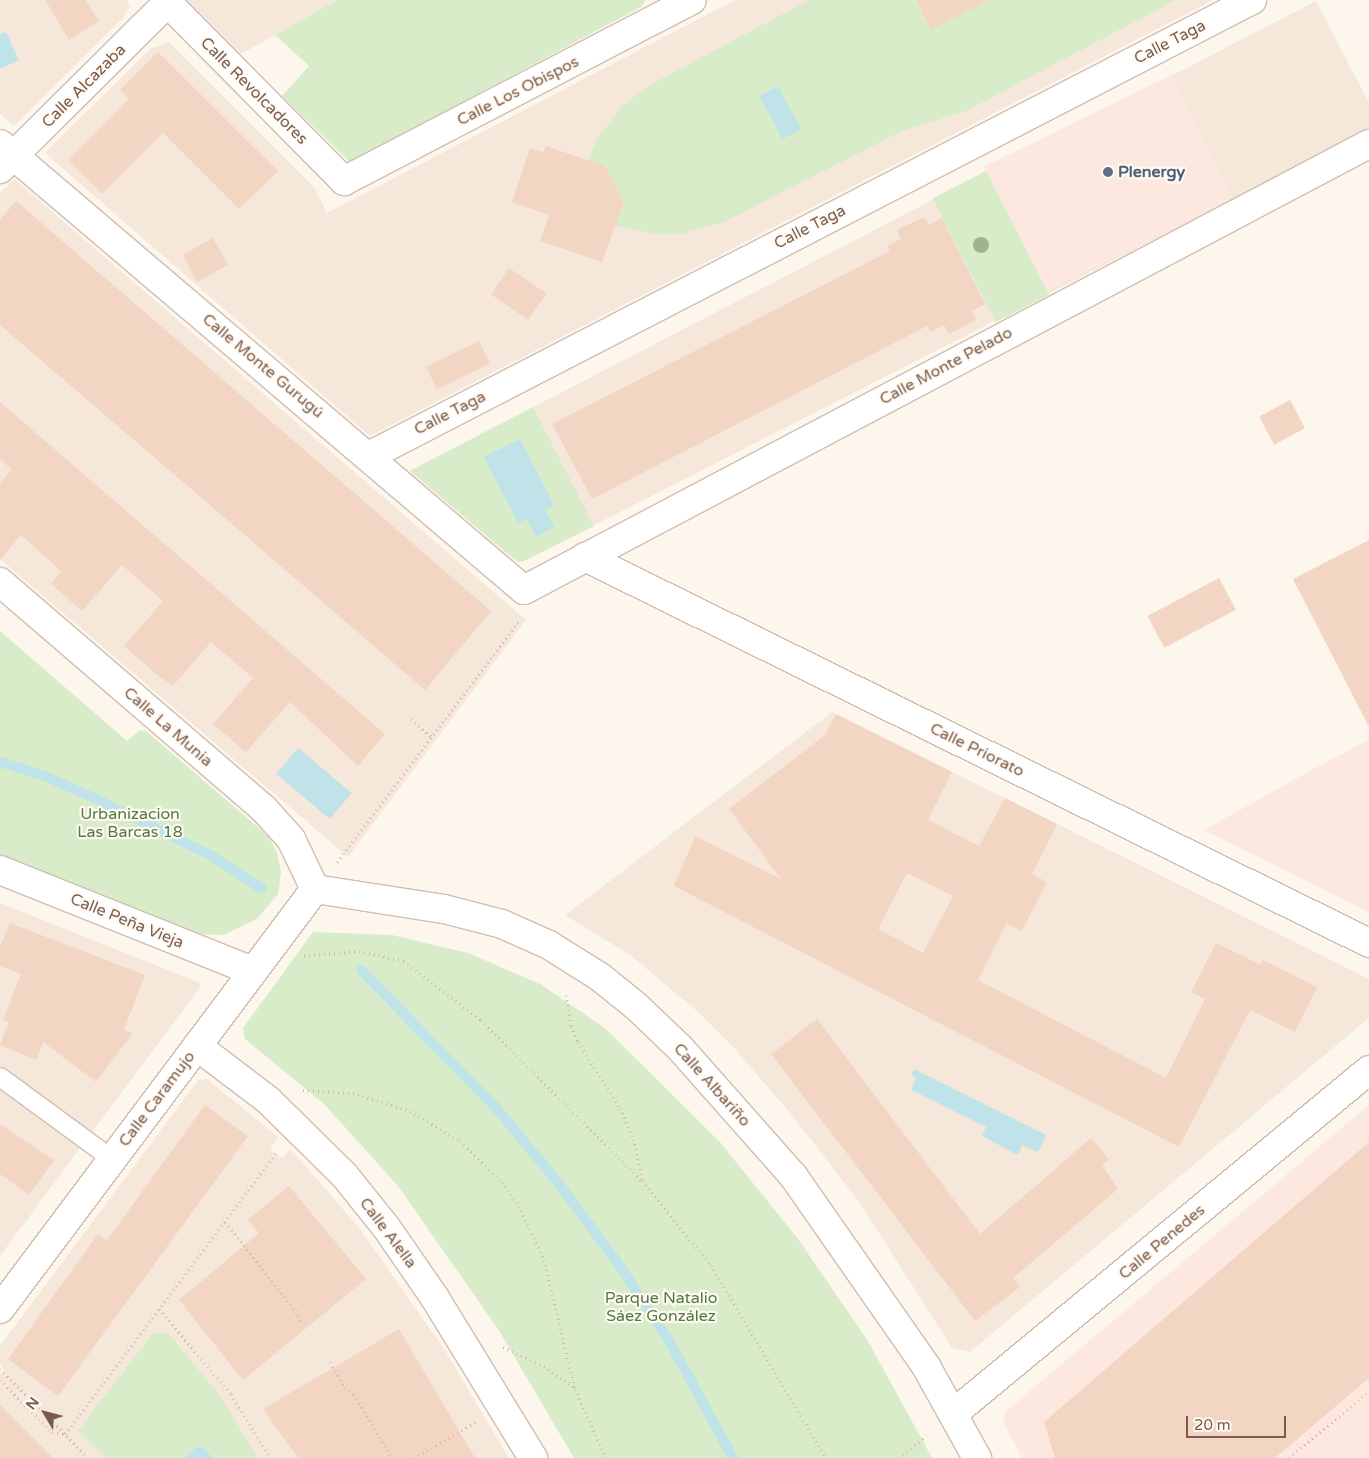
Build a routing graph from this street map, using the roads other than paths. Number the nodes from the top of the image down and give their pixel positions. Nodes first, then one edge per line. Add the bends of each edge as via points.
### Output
1 (1252, 0) edge
2 (166, 1) edge
3 (678, 3) edge
4 (1369, 144) edge
5 (5, 156) edge
6 (344, 181) joint
7 (368, 456) junction
8 (585, 557) junction
9 (0, 582) edge
10 (524, 590) joint
11 (0, 870) edge
12 (315, 889) junction
13 (1369, 943) edge
14 (253, 971) junction
15 (197, 1046) junction
16 (1369, 1070) edge
17 (0, 1077) edge
18 (112, 1159) junction
19 (0, 1309) edge
20 (954, 1413) junction
21 (533, 1458) edge
22 (977, 1458) edge

1 - 7 street, Calle Taga
2 - 5 street, Calle Alcazaba
2 - 6 street, Calle Revolcadores
3 - 6 street, Calle Los Obispos
4 - 8 street, Calle Monte Pelado
5 - 7 street, Calle Monte Gurugú
7 - 10 street, Calle Monte Gurugú
8 - 10 street, Calle Monte Pelado
8 - 13 street, Calle Priorato
9 - 12 street, Calle La Munia via 263,808 291,839
11 - 14 street, Calle Peña Vieja
12 - 14 street, Calle Caramujo
12 - 20 street, Calle Albariño via 444,909 502,924 548,945 600,977 636,1006 680,1048 794,1177 927,1368
14 - 15 street, Calle Caramujo
15 - 18 street, Calle Caramujo
15 - 21 street, Calle Alella via 268,1100 357,1191 436,1298
16 - 20 street, Calle Penedes
17 - 18 lane
18 - 19 street, Calle Caramujo
20 - 22 street, Calle Albariño

